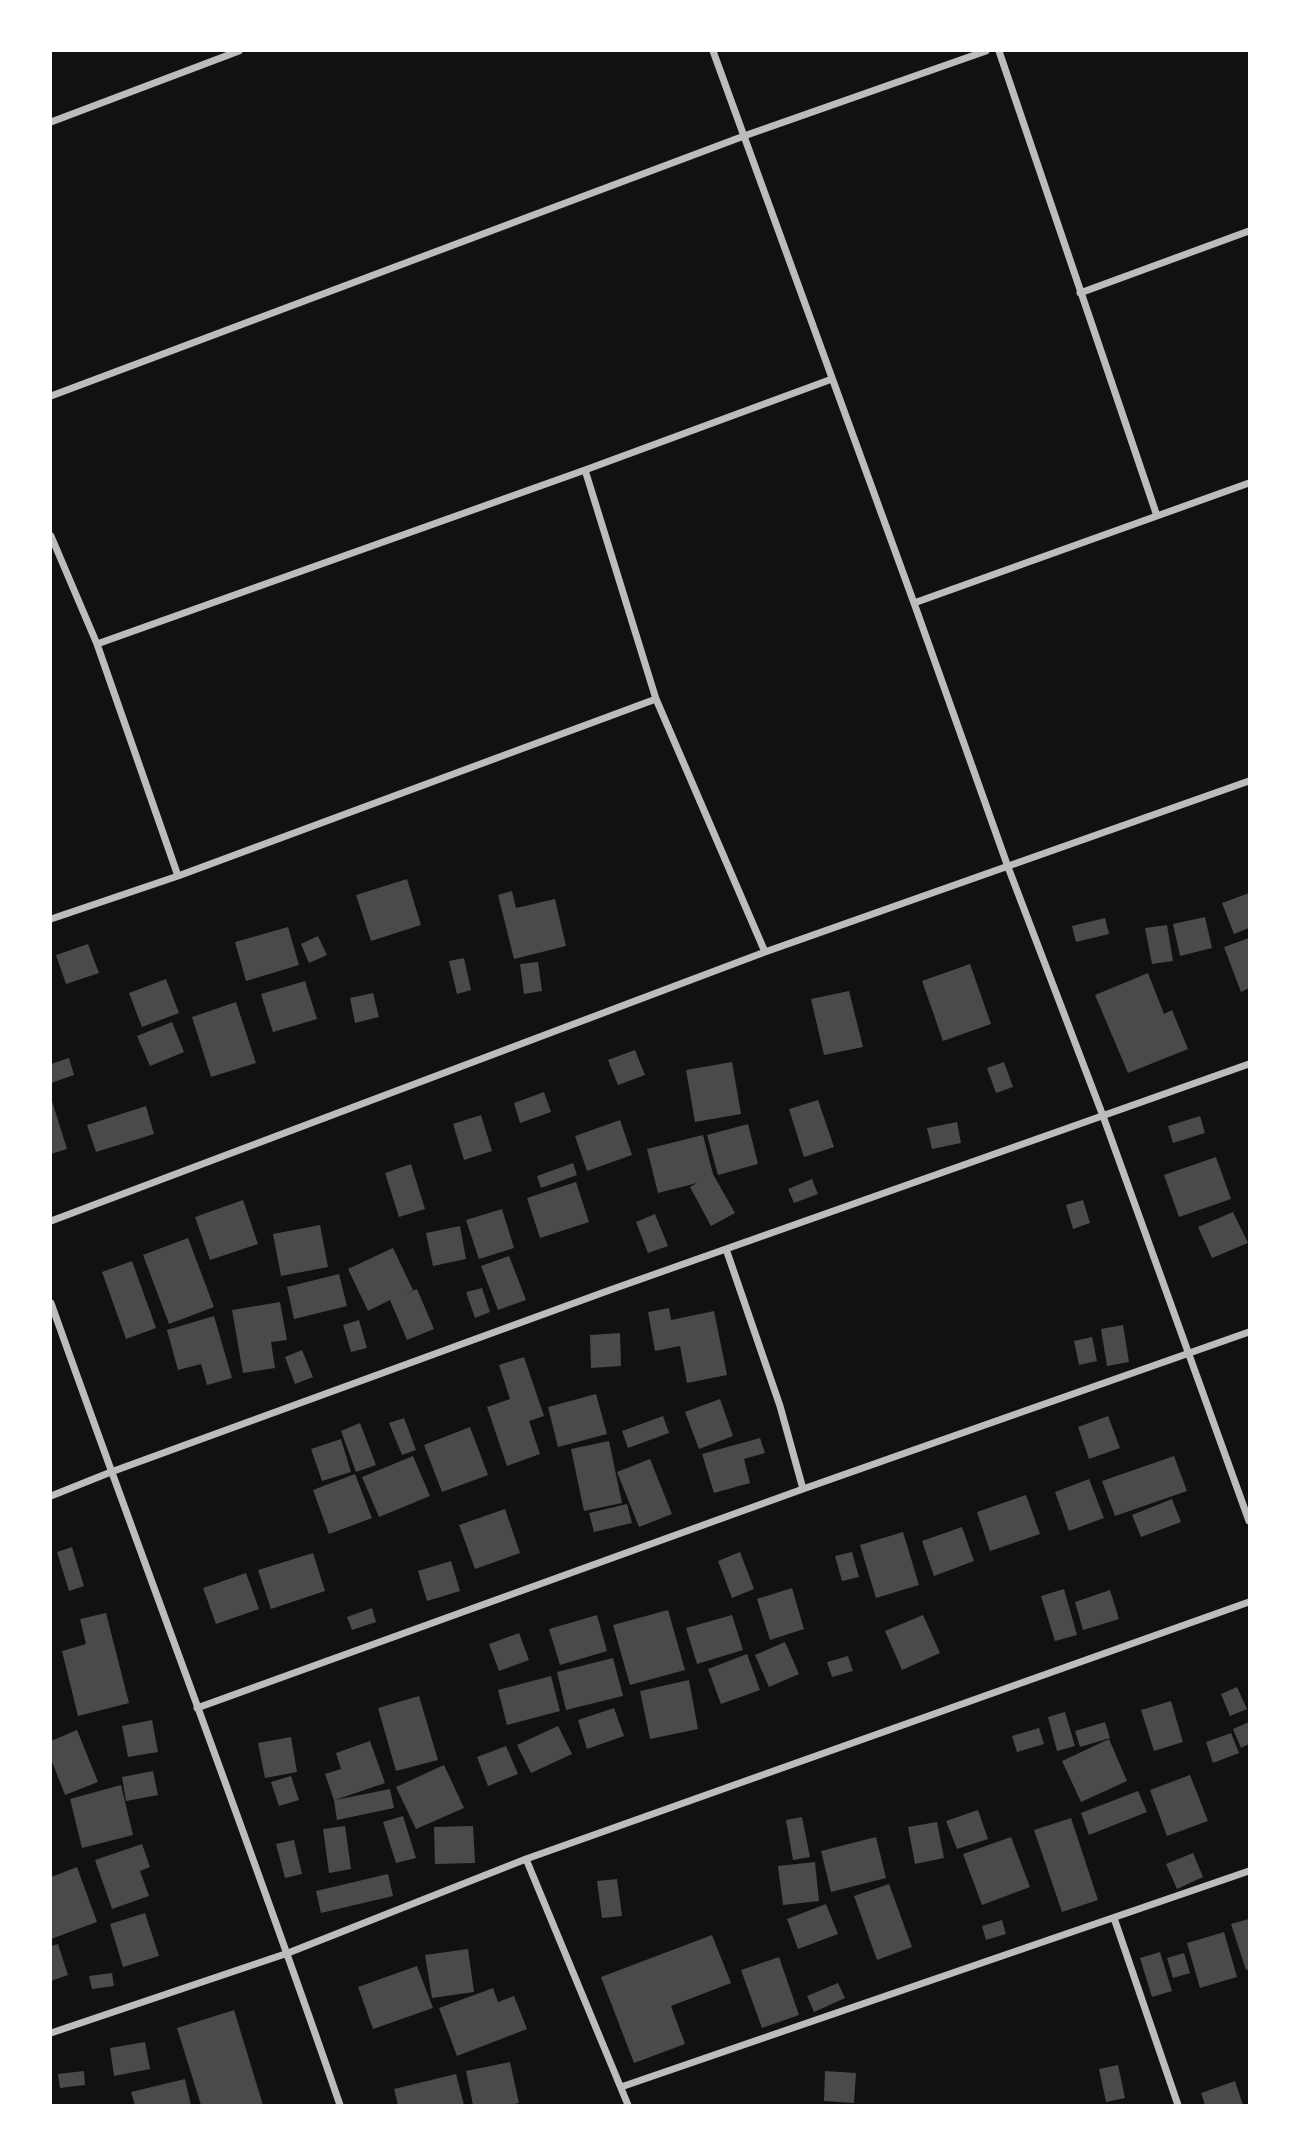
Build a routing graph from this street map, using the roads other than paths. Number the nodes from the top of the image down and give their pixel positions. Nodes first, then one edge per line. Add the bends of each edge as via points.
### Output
1 (239, 51) edge
2 (713, 51) edge
3 (986, 51) edge
4 (999, 51) edge
5 (51, 122) edge
6 (744, 136) junction
7 (1249, 231) edge
8 (1080, 293) junction
9 (832, 379) junction
10 (51, 396) edge
11 (585, 470) junction
12 (1249, 483) edge
13 (1157, 516) junction
14 (51, 536) edge
15 (914, 603) junction
16 (97, 644) junction
17 (656, 699) junction
18 (1249, 781) edge
19 (1008, 867) junction
20 (178, 876) junction
21 (51, 919) edge
22 (765, 952) junction
23 (1249, 1064) edge
24 (1102, 1115) junction
25 (51, 1221) edge
26 (726, 1249) junction
27 (51, 1303) edge
28 (1249, 1332) edge
29 (1188, 1355) junction
30 (111, 1472) junction
31 (803, 1489) junction
32 (51, 1496) edge
33 (1249, 1521) edge
34 (1249, 1602) edge
35 (197, 1708) junction
36 (526, 1859) junction
37 (1249, 1871) edge
38 (1114, 1918) junction
39 (288, 1953) junction
40 (51, 2033) edge
41 (621, 2087) junction
42 (340, 2105) edge
43 (628, 2105) edge
44 (1178, 2105) edge

1 - 5 street
2 - 6 street
3 - 6 street
4 - 8 street
6 - 9 street
6 - 10 street
7 - 8 street
8 - 13 street
9 - 11 street
9 - 15 street
11 - 16 street
11 - 17 street
12 - 13 street
13 - 15 street
14 - 16 street
15 - 19 street
16 - 20 street
17 - 20 street
17 - 22 street
18 - 19 street
19 - 22 street
19 - 24 street
20 - 21 street
22 - 25 street
23 - 24 street
24 - 26 street
24 - 29 street
26 - 30 street
26 - 31 street
27 - 30 street
28 - 29 street
29 - 31 street
29 - 33 street
30 - 32 street
30 - 35 street
31 - 35 street
34 - 36 street
35 - 39 street
36 - 39 street
36 - 41 street
37 - 38 street
38 - 41 street
38 - 44 street
39 - 40 street
39 - 42 street
41 - 43 street

